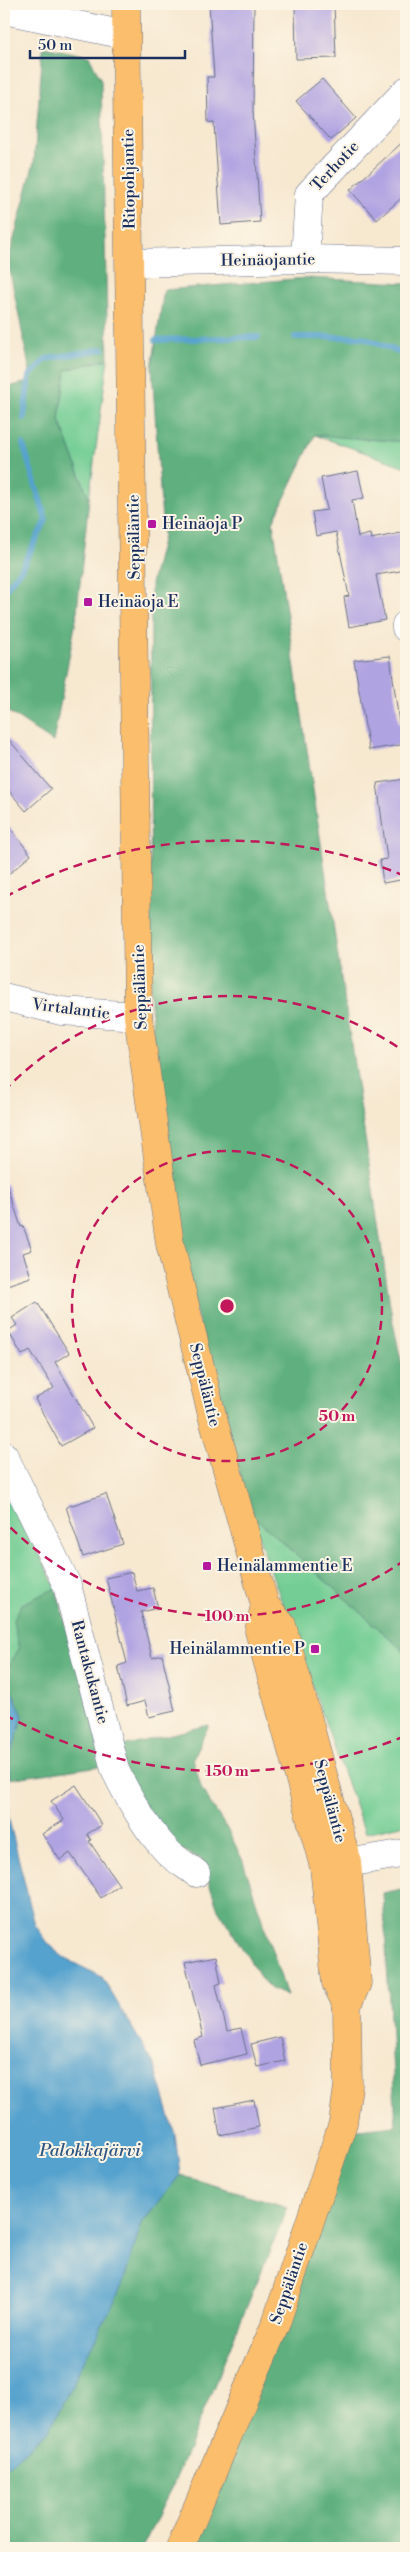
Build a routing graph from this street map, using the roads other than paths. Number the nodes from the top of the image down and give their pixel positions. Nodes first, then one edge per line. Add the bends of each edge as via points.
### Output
1 (126, 4) edge
2 (4, 10) edge
3 (126, 35) junction
4 (406, 92) edge
5 (305, 259) junction
6 (406, 261) edge
7 (130, 263) junction
8 (131, 354) joint
9 (4, 997) edge
10 (138, 1016) junction
11 (4, 1456) edge
12 (406, 1853) edge
13 (336, 1864) junction
14 (196, 1873) dead end
15 (180, 2548) edge

1 - 3 main road, Ritopohjantie
2 - 3 street
3 - 7 main road, Ritopohjantie
4 - 5 street, Terhotie via 309,194
5 - 6 street, Heinäojantie
5 - 7 street, Heinäojantie
7 - 8 main road, Ritopohjantie
8 - 10 main road, Seppäläntie
9 - 10 street, Virtalantie via 61,1011
10 - 13 main road, Seppäläntie via 170,1244 213,1419 265,1606 282,1625
11 - 14 street, Rantakukantie via 67,1585 115,1770 126,1794 169,1853
12 - 13 street
13 - 15 main road, Seppäläntie via 357,1983 347,2005 348,2086 343,2123 276,2323

